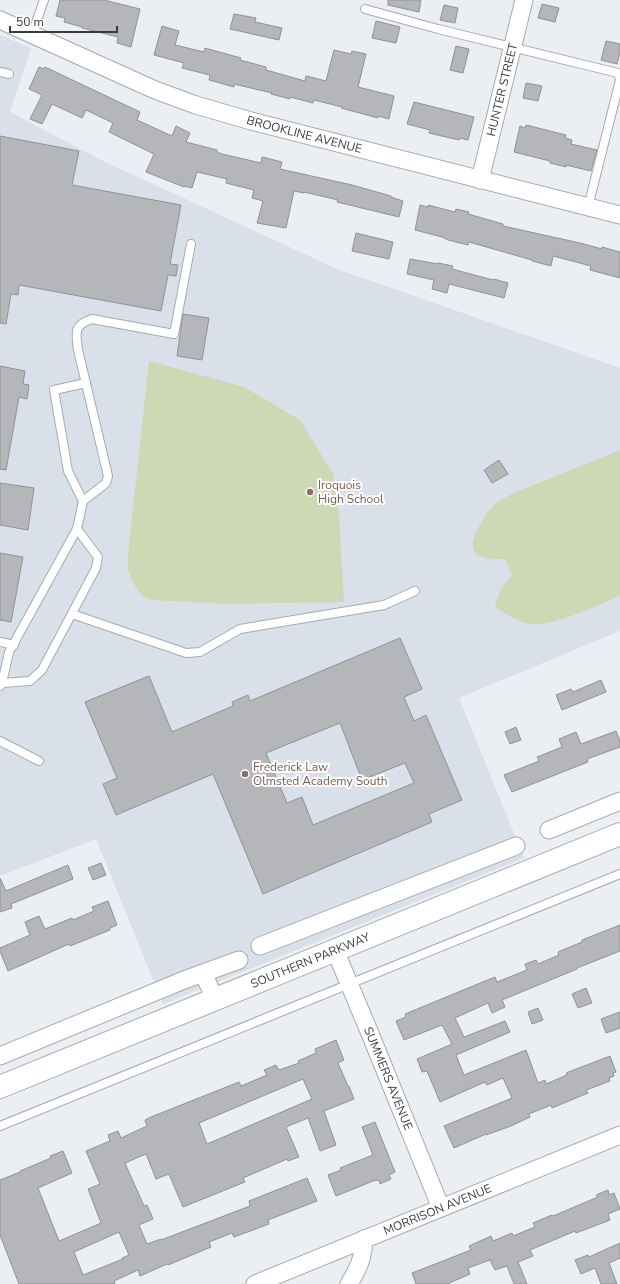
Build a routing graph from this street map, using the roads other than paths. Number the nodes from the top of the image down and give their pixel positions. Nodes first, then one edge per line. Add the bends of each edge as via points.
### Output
1 (44, 0) edge
2 (524, 0) edge
3 (365, 9) dead end
4 (0, 20) edge
5 (32, 34) junction
6 (513, 47) junction
7 (0, 72) edge
8 (9, 74) dead end
9 (480, 180) junction
10 (588, 207) junction
11 (620, 215) edge
12 (191, 244) dead end
13 (86, 383) junction
14 (83, 501) junction
15 (77, 529) junction
16 (415, 592) dead end
17 (72, 614) junction
18 (0, 642) edge
19 (14, 645) junction
20 (1, 683) edge
21 (0, 741) edge
22 (39, 761) dead end
23 (620, 801) edge
24 (549, 830) dead end
25 (620, 834) edge
26 (516, 846) dead end
27 (620, 874) edge
28 (260, 946) dead end
29 (334, 950) junction
30 (239, 960) dead end
31 (203, 973) junction
32 (348, 983) junction
33 (215, 999) junction
34 (0, 1056) edge
35 (0, 1087) edge
36 (0, 1126) edge
37 (620, 1135) edge
38 (441, 1208) junction
39 (364, 1239) junction
40 (255, 1284) edge
41 (349, 1284) edge

1 - 5 lane
2 - 6 street, HUNTER STREET
3 - 6 lane
4 - 5 street, BROOKLINE AVENUE
5 - 9 street, BROOKLINE AVENUE via 155,90 196,105
6 - 9 street, HUNTER STREET
6 - 10 lane via 618,73 620,80
7 - 8 lane
9 - 10 street, BROOKLINE AVENUE
10 - 11 street, BROOKLINE AVENUE
12 - 13 lane via 174,334 92,319 83,322 79,325 77,343
13 - 14 lane via 108,476 106,483
13 - 14 lane via 54,390 68,471
14 - 15 lane
15 - 17 lane via 98,557 96,568
15 - 19 lane
16 - 17 lane via 384,605 240,629 200,652 186,653
17 - 20 lane via 42,670 30,681
18 - 19 lane
19 - 20 lane via 9,652
21 - 22 lane
23 - 24 street
25 - 29 main road, SOUTHERN PARKWAY
26 - 28 street
27 - 32 lane
29 - 32 street, SUMMERS AVENUE
29 - 33 main road, SOUTHERN PARKWAY
30 - 31 street
31 - 33 street
31 - 34 street
32 - 36 lane
32 - 38 street, SUMMERS AVENUE
33 - 35 main road, SOUTHERN PARKWAY
37 - 38 street, MORRISON AVENUE
38 - 39 street, MORRISON AVENUE
39 - 40 street, MORRISON AVENUE
39 - 41 street via 364,1254

